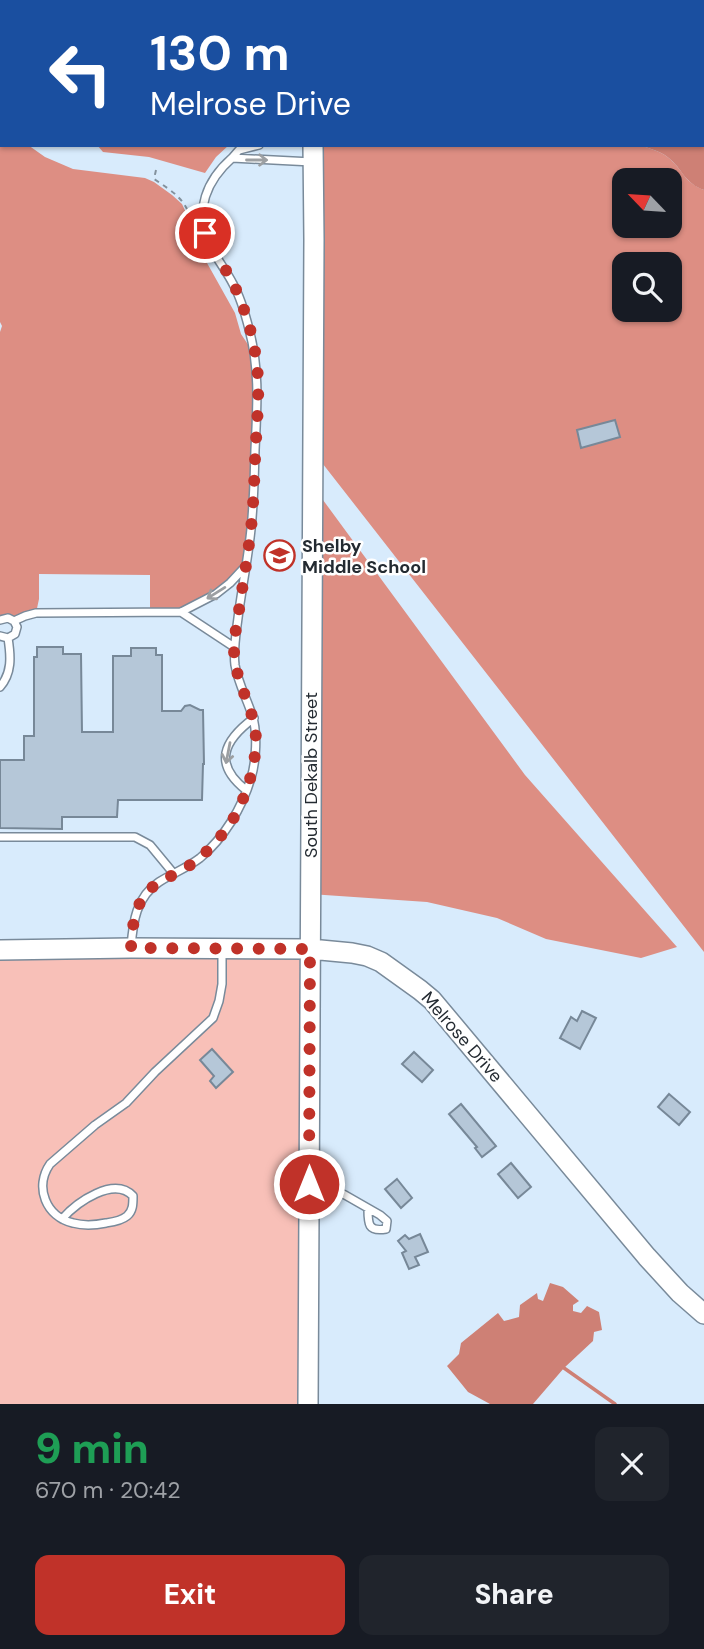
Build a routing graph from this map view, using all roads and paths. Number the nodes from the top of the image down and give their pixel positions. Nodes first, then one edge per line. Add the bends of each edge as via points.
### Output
1 (251, 147) edge
2 (313, 154) edge
3 (232, 158) junction
4 (245, 567) junction
5 (181, 612) junction
6 (0, 620) edge
7 (14, 621) junction
8 (4, 637) edge
9 (234, 647) junction
10 (0, 687) edge
11 (254, 719) junction
12 (246, 790) junction
13 (0, 837) edge
14 (174, 874) junction
15 (131, 948) junction
16 (222, 948) junction
17 (310, 949) junction
18 (0, 950) edge
19 (309, 1184) junction
20 (368, 1209) dead end
21 (62, 1219) junction
22 (704, 1314) edge
23 (308, 1404) edge

1 - 3 lane
3 -> 2 lane
2 - 17 main road, South Dekalb Street
3 - 4 lane via 208,186 203,223 208,242 237,292 255,355 253,503
4 -> 5 lane via 216,594
4 - 9 lane
5 - 7 lane via 36,613
5 - 9 lane
6 - 7 lane
7 - 8 lane via 16,632
8 - 10 lane via 11,653 10,668
9 - 11 lane via 239,681
11 - 12 lane via 252,776
11 -> 12 lane via 233,737 226,757 229,774
12 - 14 lane via 223,833 202,856
13 - 14 lane via 135,837 150,845
14 - 15 lane via 141,901 133,921
15 - 16 main road, Melrose Drive
15 - 18 main road, Melrose Drive
16 - 17 main road, Melrose Drive
16 - 21 lane via 222,984 213,1018 125,1103 45,1171 42,1190
17 - 19 main road, South Dekalb Street
17 - 22 main road, Melrose Drive via 367,956 420,989 646,1257
19 - 20 lane via 337,1191
19 - 23 main road, South Dekalb Street
21 - 21 lane via 93,1225 119,1220 133,1208 134,1196 128,1190 107,1190 92,1195

